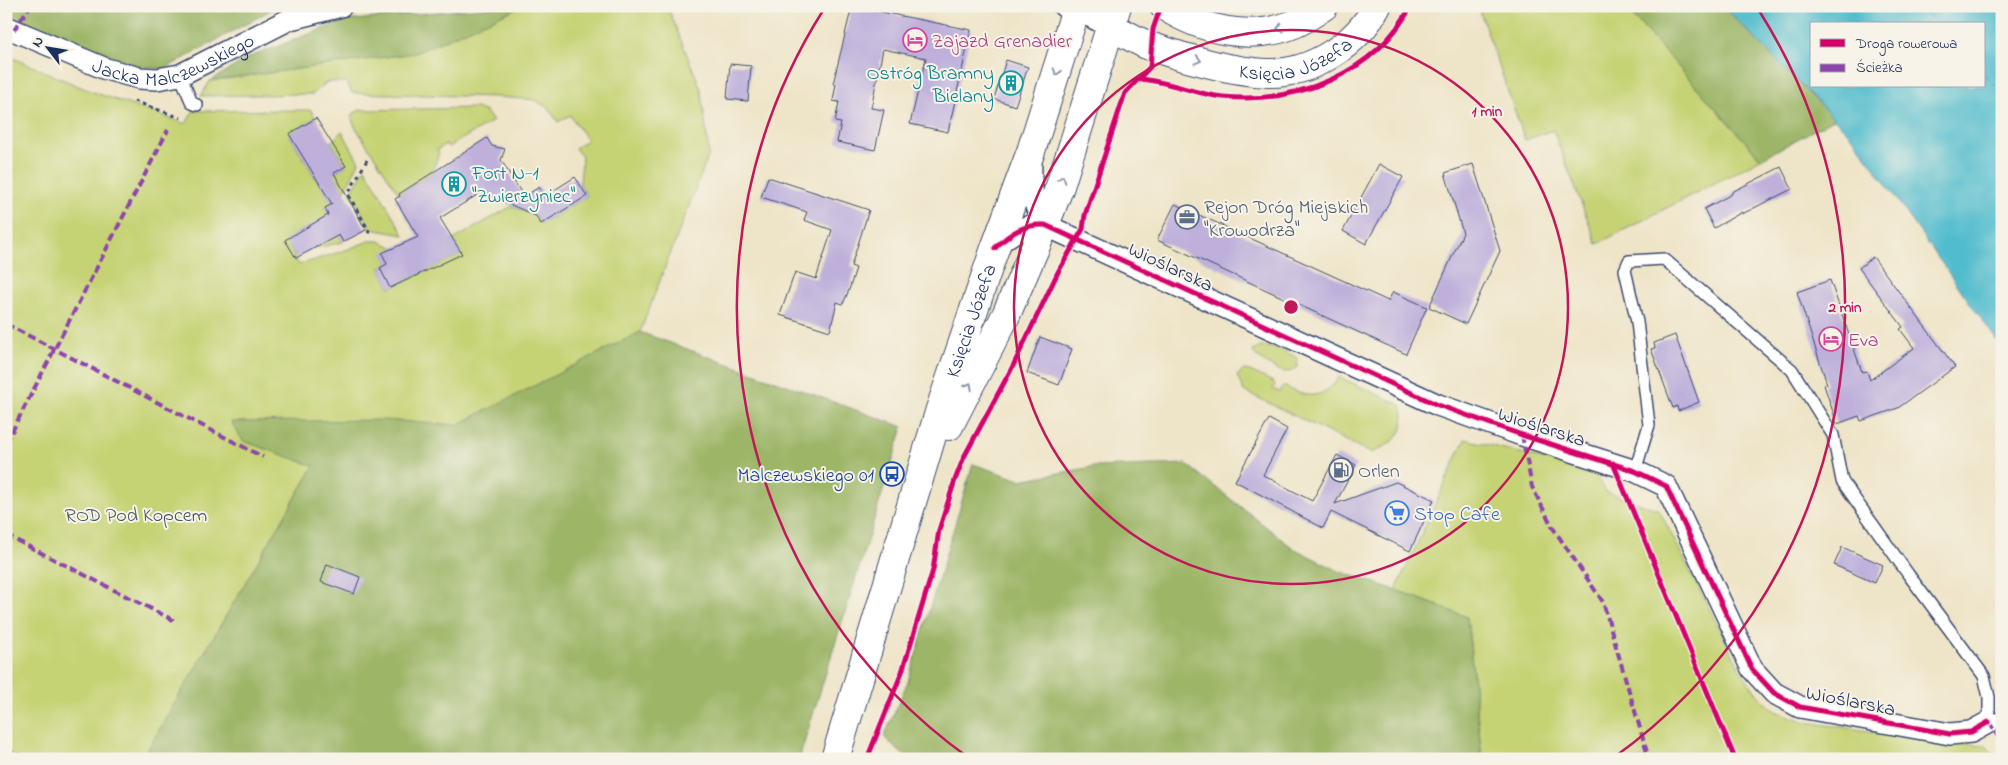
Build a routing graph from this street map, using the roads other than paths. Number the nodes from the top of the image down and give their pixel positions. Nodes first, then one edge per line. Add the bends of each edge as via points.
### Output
1 (341, 6) edge
2 (1164, 6) edge
3 (1324, 6) edge
4 (1377, 6) edge
5 (1072, 7) edge
6 (1114, 16) edge
7 (6, 27) edge
8 (180, 75) junction
9 (197, 104) dead end
10 (1031, 150) junction
11 (1045, 224) junction
12 (995, 248) junction
13 (1635, 470) junction
14 (916, 492) junction
15 (1995, 720) edge
16 (835, 759) edge

1 - 8 street, Jacka Malczewskiego via 290,19
3 -> 2 main road, Księcia Józefa via 1293,25 1257,33 1193,23
6 -> 4 main road, Księcia Józefa via 1151,47 1230,68 1269,73 1300,68 1337,50 1355,37
5 - 6 street, Księcia Józefa
5 -> 10 main road, Księcia Józefa
11 -> 6 main road, Księcia Józefa
7 - 8 street, Jacka Malczewskiego via 106,69 157,80
8 - 9 lane via 192,103
10 - 11 street via 1032,198
10 - 12 main road, Księcia Józefa
11 - 12 street via 1018,229
11 - 13 street, Wioślarska via 1438,405 1522,436
14 -> 11 main road, Księcia Józefa via 1006,315
12 - 14 main road, Księcia Józefa via 940,409
13 - 15 street, Wioślarska via 1666,486 1752,669 1774,693 1800,707 1950,734 1971,732
13 - 15 lane via 1649,425 1637,322 1625,270 1629,261 1664,259 1792,370 1833,434 1842,481 1984,676
14 - 16 main road, Księcia Józefa

